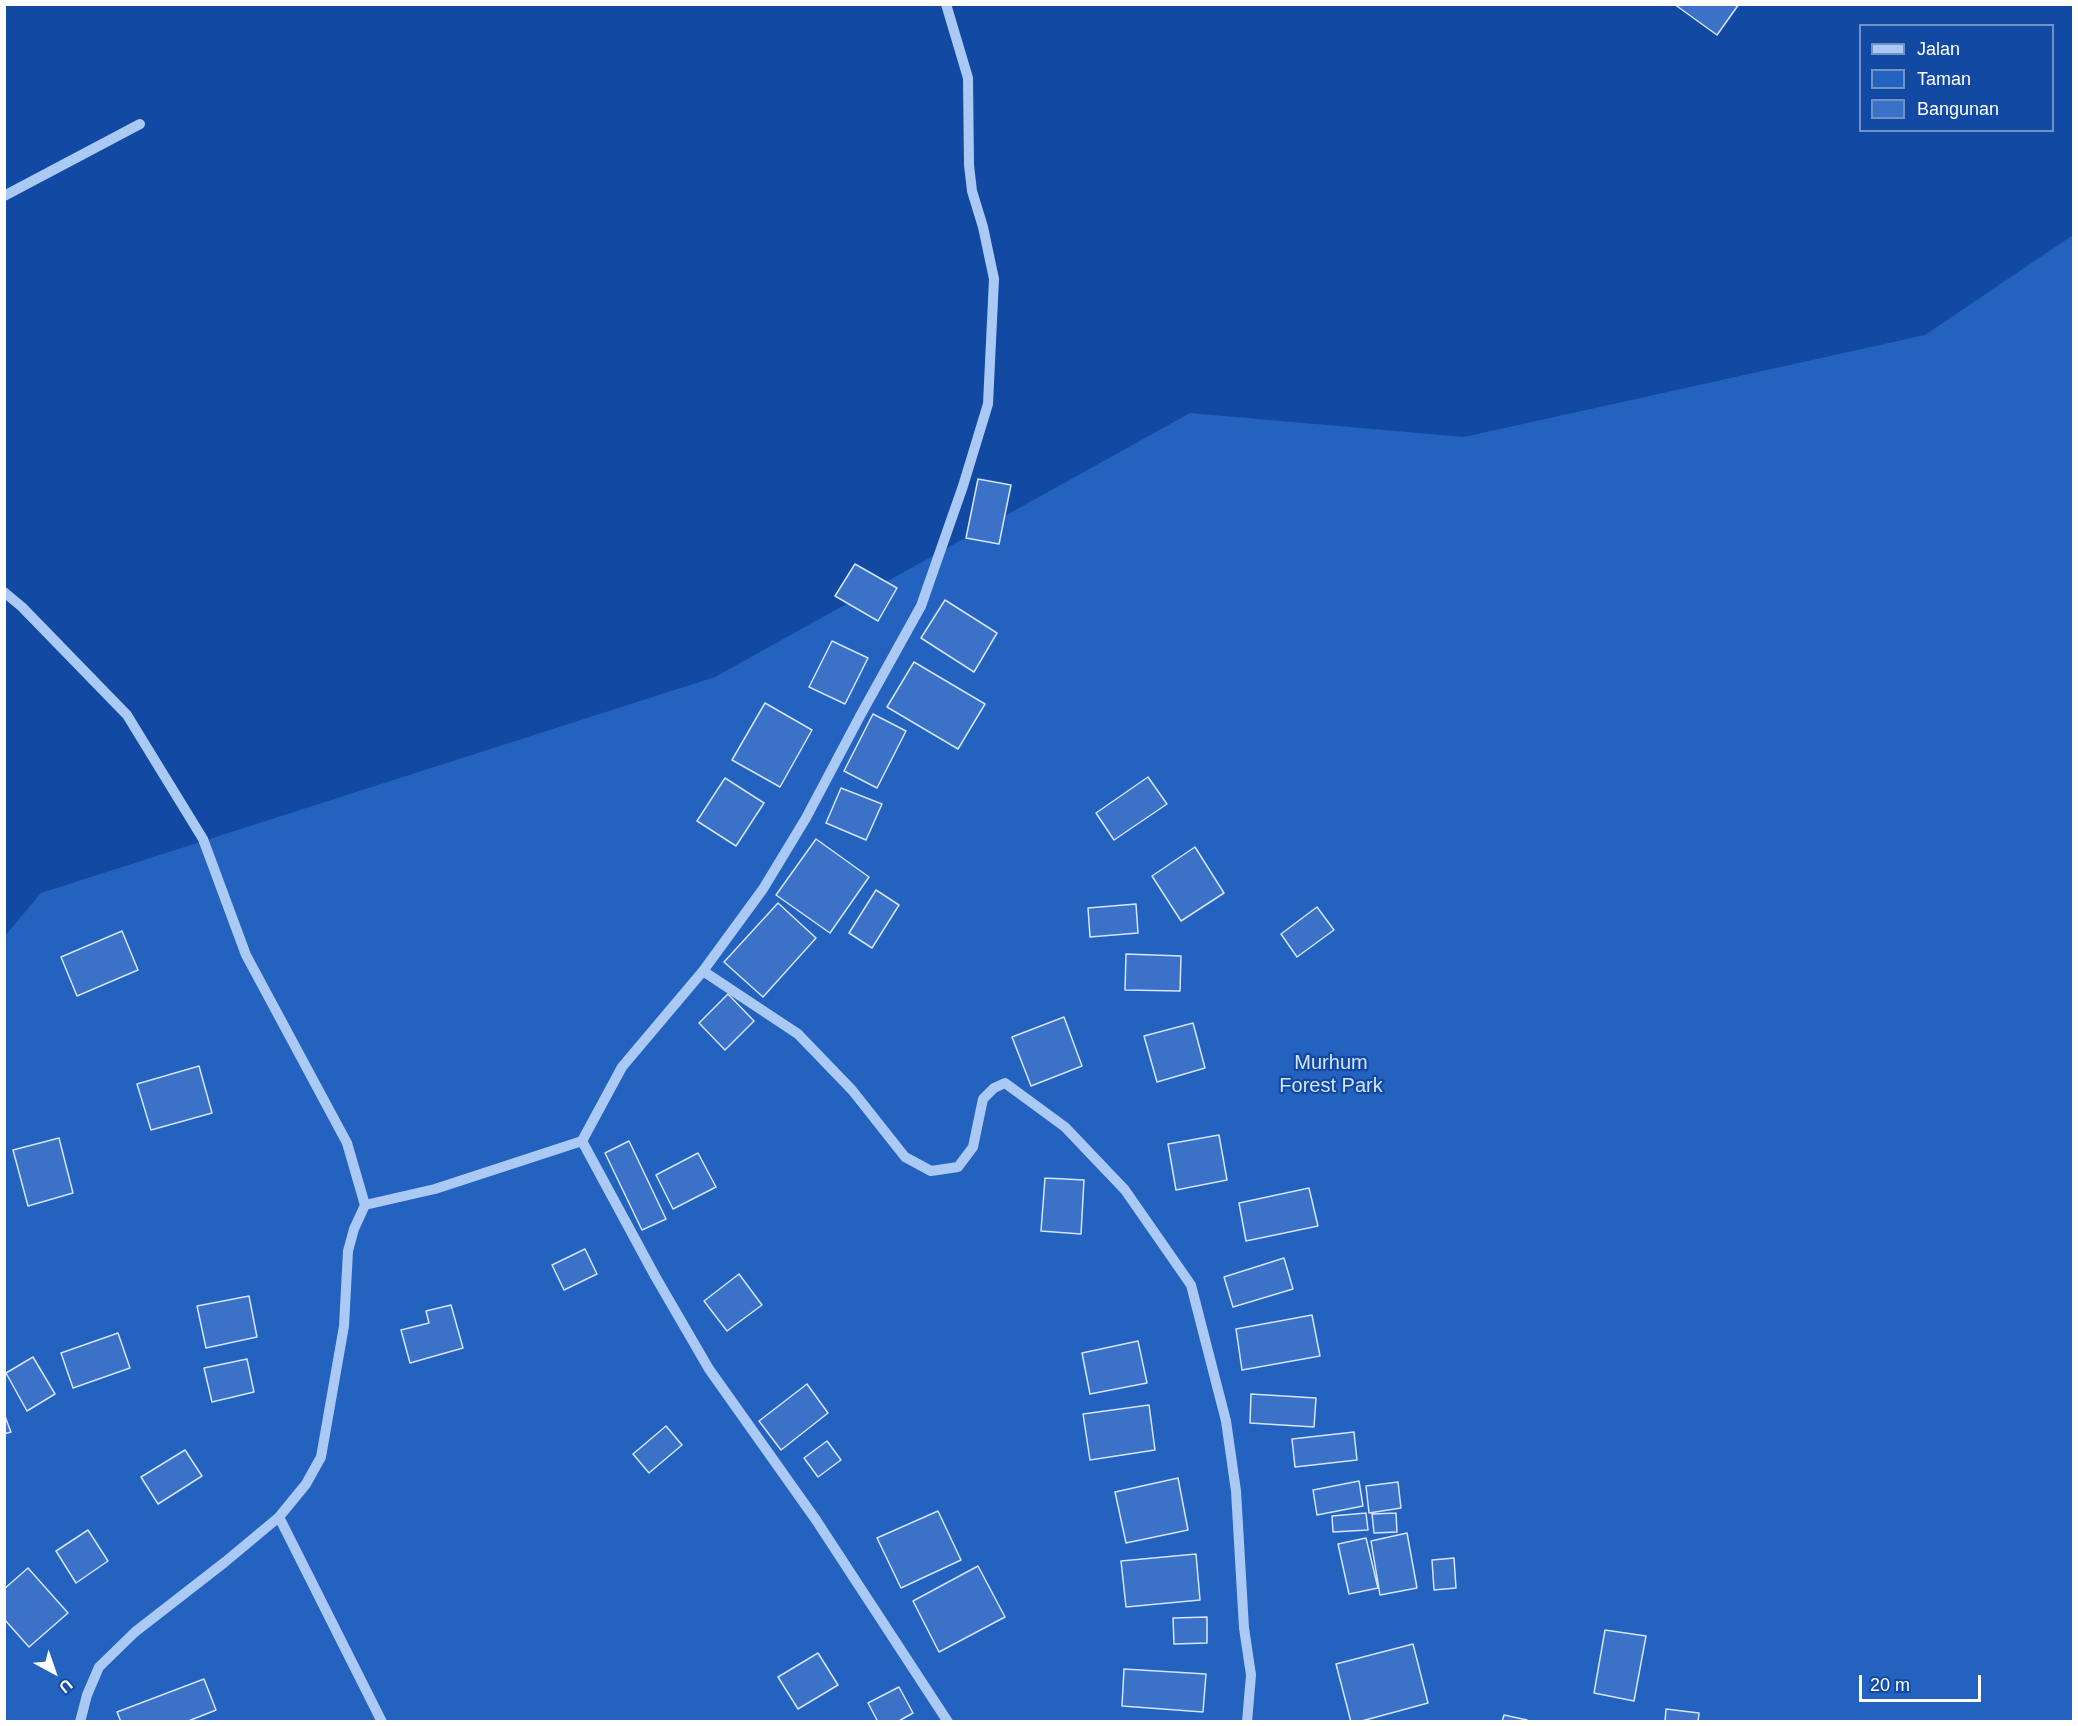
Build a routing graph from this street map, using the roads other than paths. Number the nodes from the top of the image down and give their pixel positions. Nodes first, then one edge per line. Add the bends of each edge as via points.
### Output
1 (946, 4) edge
2 (140, 124) dead end
3 (4, 196) edge
4 (4, 592) edge
5 (703, 971) junction
6 (582, 1141) junction
7 (365, 1205) junction
8 (279, 1517) junction
9 (80, 1722) edge
10 (382, 1722) edge
11 (948, 1722) edge
12 (1247, 1722) edge

1 - 5 street via 968,78 972,191 994,279 988,404 921,606 806,818 763,889
2 - 3 street
4 - 7 street via 127,715 202,839 246,955 347,1143
5 - 6 street via 622,1067
5 - 12 street via 798,1034 852,1090 905,1157 931,1171 958,1167 973,1147 983,1099 1005,1083 1065,1127 1125,1190 1191,1285 1226,1421 1236,1491 1244,1628 1251,1675
6 - 7 street via 435,1189
6 - 11 street via 709,1369 816,1520
7 - 8 street via 348,1251 344,1326 321,1458
8 - 9 street via 135,1632 99,1667
8 - 10 street

